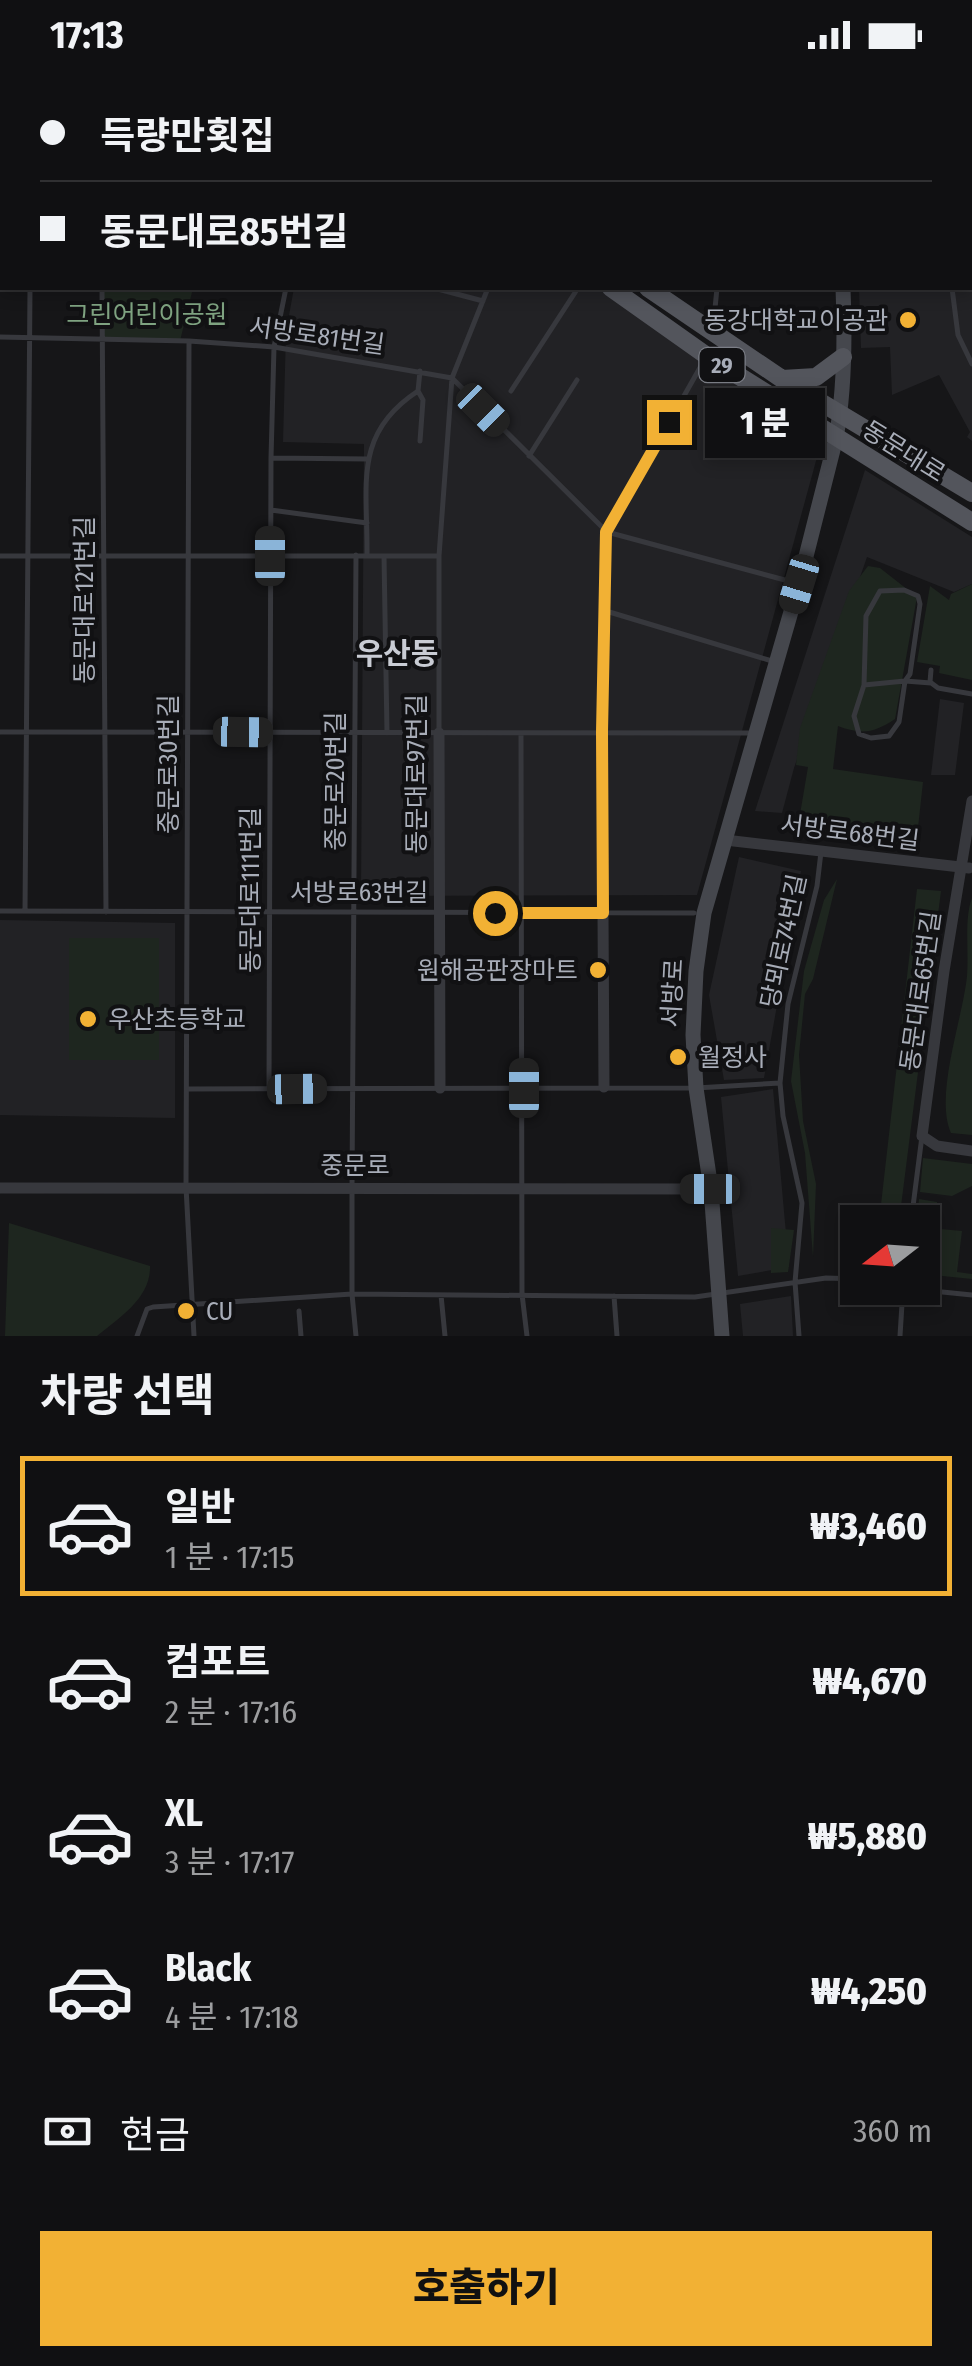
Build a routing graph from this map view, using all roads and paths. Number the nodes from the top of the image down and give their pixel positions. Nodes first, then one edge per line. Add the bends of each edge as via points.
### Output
1 (30, 290) edge
2 (102, 290) edge
3 (286, 290) edge
4 (442, 290) edge
5 (487, 290) edge
6 (577, 290) edge
7 (614, 290) edge
8 (651, 290) edge
9 (718, 290) edge
10 (842, 290) edge
11 (952, 290) edge
12 (482, 300) junction
13 (713, 332) junction
14 (0, 337) edge
15 (29, 338) junction
16 (102, 339) junction
17 (189, 341) junction
18 (274, 347) junction
19 (707, 356) junction
20 (843, 357) junction
21 (972, 364) edge
22 (420, 371) junction
23 (452, 378) junction
24 (782, 379) junction
25 (578, 380) dead end
26 (418, 391) junction
27 (511, 391) dead end
28 (840, 415) junction
29 (836, 438) junction
30 (420, 442) dead end
31 (528, 456) junction
32 (271, 458) junction
33 (368, 459) junction
34 (972, 493) edge
35 (270, 510) junction
36 (972, 522) edge
37 (367, 523) junction
38 (606, 532) junction
39 (356, 555) junction
40 (367, 555) junction
41 (384, 555) junction
42 (0, 556) edge
43 (28, 556) junction
44 (104, 556) junction
45 (188, 556) junction
46 (270, 556) junction
47 (440, 556) junction
48 (799, 584) junction
49 (606, 611) junction
50 (775, 662) junction
51 (930, 670) dead end
52 (906, 680) junction
53 (932, 683) junction
54 (864, 684) junction
55 (972, 694) edge
56 (0, 732) edge
57 (26, 732) junction
58 (105, 732) junction
59 (188, 732) junction
60 (270, 732) junction
61 (355, 732) junction
62 (602, 732) junction
63 (387, 733) junction
64 (439, 733) junction
65 (521, 733) junction
66 (754, 733) junction
67 (972, 801) edge
68 (725, 840) junction
69 (821, 852) junction
70 (967, 868) edge
71 (0, 911) edge
72 (25, 912) junction
73 (106, 912) junction
74 (187, 912) junction
75 (270, 912) junction
76 (354, 912) junction
77 (438, 912) junction
78 (524, 913) junction
79 (603, 913) junction
80 (694, 913) dead end
81 (780, 1083) junction
82 (604, 1087) junction
83 (352, 1088) junction
84 (440, 1088) junction
85 (524, 1088) junction
86 (696, 1088) junction
87 (270, 1089) junction
88 (187, 1090) junction
89 (922, 1136) junction
90 (972, 1151) edge
91 (0, 1188) edge
92 (186, 1188) junction
93 (352, 1188) junction
94 (522, 1188) junction
95 (710, 1189) junction
96 (913, 1205) edge
97 (840, 1280) edge
98 (795, 1282) junction
99 (940, 1292) edge
100 (352, 1294) junction
101 (522, 1294) junction
102 (717, 1294) junction
103 (441, 1295) junction
104 (972, 1295) edge
105 (614, 1296) junction
106 (191, 1304) junction
107 (902, 1305) edge
108 (299, 1311) dead end
109 (137, 1336) edge
110 (194, 1336) edge
111 (301, 1336) edge
112 (356, 1336) edge
113 (445, 1336) edge
114 (526, 1336) edge
115 (618, 1336) edge
116 (722, 1336) edge
117 (798, 1336) edge
118 (900, 1336) edge

1 - 15 lane
2 - 16 lane, 동문대로121번길
3 - 18 lane, 동문대로111번길
4 - 12 lane
5 - 12 lane, 동문대로97번길
6 - 27 lane
7 - 19 main road, 동문대로 / 29
8 - 13 main road, 동문대로 / 29
9 - 13 lane
10 - 20 main road, 서방로
11 - 21 lane via 958,336
12 - 23 lane, 동문대로97번길
13 - 24 main road, 동문대로 / 29
14 - 15 lane, 서방로81번길
15 - 16 lane, 서방로81번길
15 - 43 lane
16 - 17 lane, 서방로81번길
16 - 44 lane, 동문대로121번길
17 - 18 lane, 서방로81번길
17 - 45 lane, 중문로30번길
18 - 22 lane, 서방로81번길
18 - 32 lane, 동문대로111번길
19 - 29 main road, 동문대로 / 29
19 - 38 lane
20 - 24 main road via 816,376
20 - 28 main road, 서방로
22 - 23 lane, 서방로81번길
22 - 26 lane
23 - 31 lane
23 - 47 lane, 동문대로97번길
24 - 28 main road, 동문대로 / 29
25 - 31 lane
26 - 30 lane
26 - 33 lane via 388,416
28 - 29 main road, 서방로
28 - 34 main road, 동문대로 / 29
29 - 36 main road, 동문대로 / 29
29 - 48 main road, 서방로
31 - 38 lane
32 - 33 lane
32 - 35 lane, 동문대로111번길
33 - 37 lane
35 - 37 lane
35 - 46 lane, 동문대로111번길
37 - 40 lane
38 - 48 lane
38 - 49 lane
39 - 40 lane
39 - 46 lane
39 - 61 lane, 중문로20번길
40 - 41 lane
41 - 47 lane
41 - 63 lane
42 - 43 lane
43 - 44 lane
43 - 57 lane
44 - 45 lane
44 - 58 lane, 동문대로121번길
45 - 46 lane
45 - 59 lane, 중문로30번길
46 - 60 lane, 동문대로111번길
47 - 64 lane, 동문대로97번길
48 - 50 main road, 서방로
49 - 50 lane
49 - 62 lane
50 - 66 main road, 서방로
51 - 53 lane
52 - 53 lane
52 - 54 lane
52 - 54 lane via 899,722 888,736 859,734 854,716
52 - 54 lane via 918,596 880,591 866,616
53 - 55 lane
56 - 57 lane
57 - 58 lane
57 - 72 lane
58 - 59 lane
58 - 73 lane, 동문대로121번길
59 - 60 lane
59 - 74 lane, 중문로30번길
60 - 61 lane
60 - 75 lane, 동문대로111번길
61 - 63 lane
61 - 76 lane, 중문로20번길
62 - 65 lane
62 - 66 lane
62 - 79 lane
63 - 64 lane
64 - 65 lane
64 - 77 street, 동문대로97번길
65 - 78 lane
66 - 68 main road, 서방로
67 - 70 street, 동문대로65번길
68 - 69 street, 서방로68번길
68 - 86 main road, 서방로 via 696,971
69 - 70 street, 서방로68번길
69 - 81 lane, 당뫼로74번길 via 788,1004
70 - 89 street, 동문대로65번길
71 - 72 lane, 서방로63번길
72 - 73 lane, 서방로63번길
73 - 74 lane, 서방로63번길
74 - 75 lane, 서방로63번길
74 - 88 lane, 중문로30번길
75 - 76 lane, 서방로63번길
75 - 87 lane, 동문대로111번길
76 - 77 lane, 서방로63번길
76 - 83 lane, 중문로20번길
77 - 78 lane, 서방로63번길
77 - 84 street, 동문대로97번길
78 - 79 lane, 서방로63번길
78 - 85 lane
79 - 80 lane, 서방로63번길
79 - 82 street
81 - 86 lane
81 - 98 lane, 당뫼로74번길 via 802,1203
82 - 85 lane
82 - 86 lane
83 - 84 lane
83 - 87 lane
83 - 93 lane, 중문로20번길
84 - 85 lane
85 - 94 lane
86 - 95 main road, 서방로
87 - 88 lane
88 - 92 lane, 중문로30번길
89 - 90 street
89 - 96 lane
91 - 92 street, 중문로
92 - 93 street, 중문로
92 - 106 lane, 중문로30번길
93 - 94 street, 중문로
93 - 100 lane, 중문로20번길
94 - 95 street, 중문로
94 - 101 lane
95 - 102 main road, 서방로
97 - 98 lane
98 - 102 lane
98 - 117 lane, 당뫼로74번길
99 - 104 lane
100 - 103 lane
100 - 106 lane
100 - 112 lane, 중문로20번길
101 - 103 lane
101 - 105 lane
101 - 114 lane
102 - 105 lane
102 - 116 main road, 서방로
103 - 113 lane
105 - 115 lane
106 - 109 lane via 147,1309
106 - 110 lane, 중문로30번길
107 - 118 lane
108 - 111 lane

